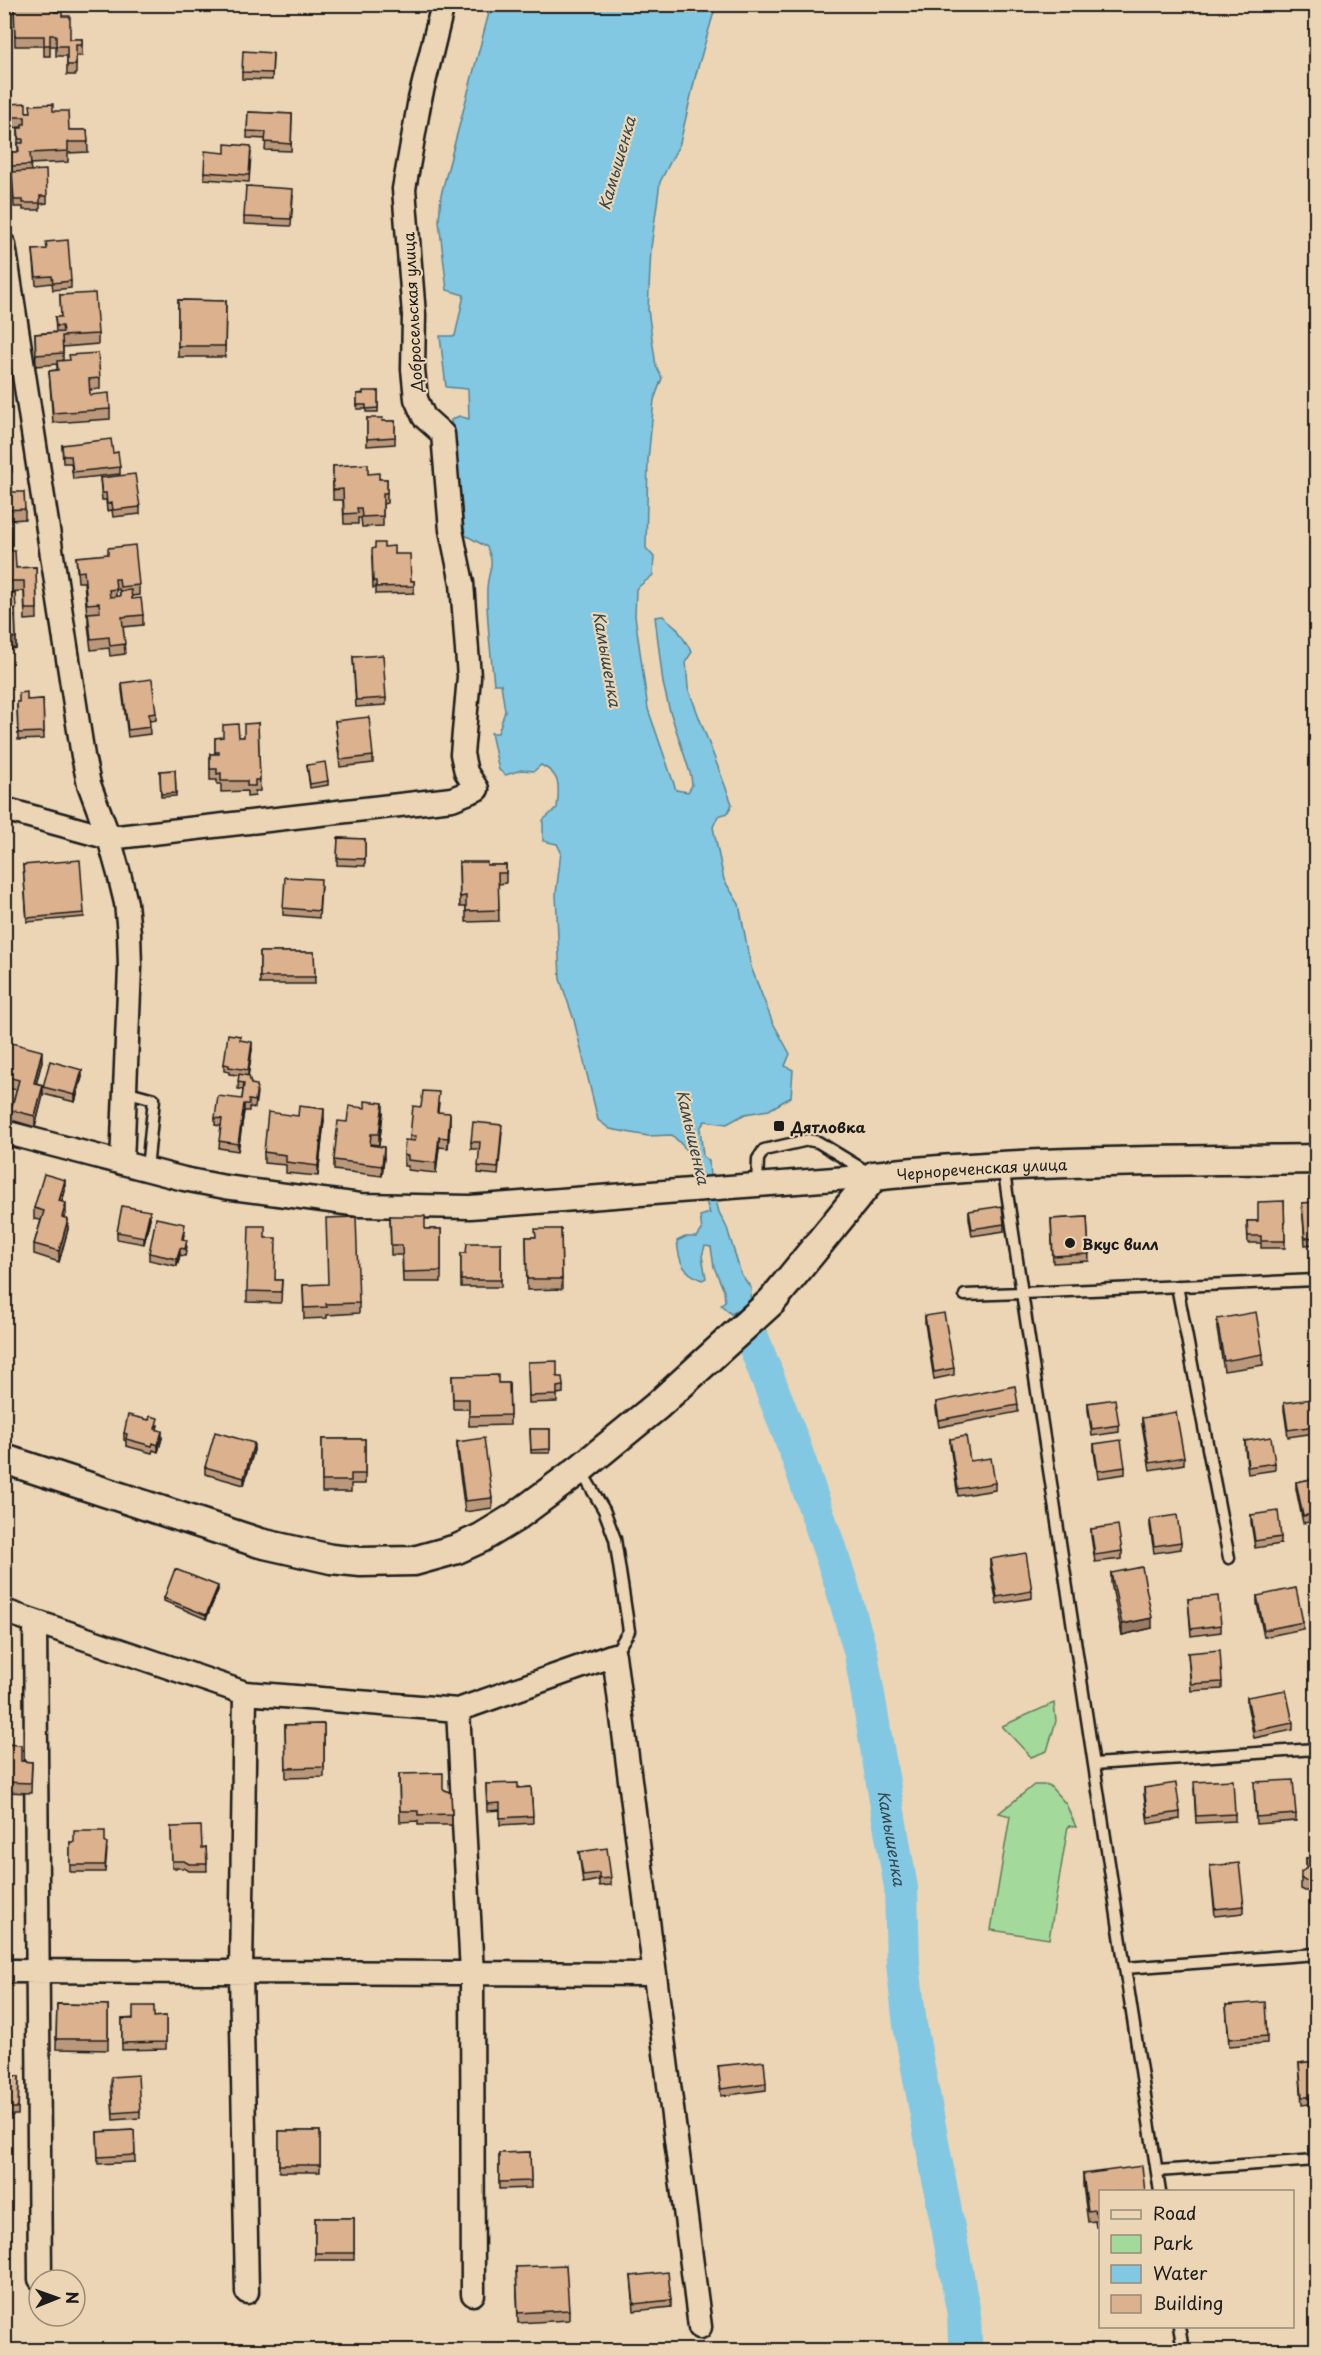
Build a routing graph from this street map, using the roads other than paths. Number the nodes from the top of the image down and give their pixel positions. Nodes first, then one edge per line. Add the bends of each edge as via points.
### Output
1 (444, 4) edge
2 (4, 245) edge
3 (4, 809) edge
4 (109, 838) junction
5 (125, 1091) junction
6 (4, 1132) edge
7 (1317, 1159) edge
8 (122, 1162) junction
9 (1003, 1166) junction
10 (147, 1169) junction
11 (874, 1176) junction
12 (757, 1186) junction
13 (1317, 1280) edge
14 (1177, 1286) junction
15 (1022, 1293) junction
16 (965, 1296) dead end
17 (4, 1459) edge
18 (580, 1469) junction
19 (1229, 1558) dead end
20 (4, 1611) edge
21 (35, 1622) junction
22 (614, 1655) junction
23 (245, 1693) junction
24 (458, 1710) junction
25 (1317, 1749) edge
26 (1094, 1764) junction
27 (1317, 1954) edge
28 (1125, 1968) junction
29 (4, 1971) edge
30 (37, 1971) junction
31 (241, 1972) junction
32 (472, 1973) junction
33 (655, 1974) junction
34 (1317, 2160) edge
35 (1157, 2171) junction
36 (1160, 2190) edge
37 (40, 2268) edge
38 (247, 2292) dead end
39 (473, 2295) dead end
40 (700, 2327) dead end
41 (1179, 2328) edge
42 (1183, 2350) edge

1 - 4 street, Добросельская улица via 420,99 405,189 416,399 424,417 443,434 450,530 462,583 469,677 462,754 466,772 477,789 452,800
2 - 4 street via 83,756
3 - 4 street
4 - 5 street via 126,903 129,933
5 - 8 street
5 - 10 lane via 154,1099
6 - 8 street
7 - 9 street, Чернореченская улица
8 - 10 street
9 - 11 street, Чернореченская улица
9 - 15 lane
10 - 12 street via 225,1187 372,1206 470,1207
11 - 12 street
11 - 12 lane via 818,1142 808,1140 764,1150 758,1159
11 - 18 street via 772,1301 657,1406
13 - 14 lane
14 - 15 lane
14 - 19 lane
15 - 16 lane
15 - 26 lane
17 - 18 street via 260,1542 361,1562 414,1561 457,1550 514,1518
18 - 22 lane via 604,1510 615,1539 629,1631
20 - 21 street
21 - 23 street
21 - 30 street
22 - 24 street
22 - 33 street
23 - 24 street
23 - 31 street
24 - 32 street
25 - 26 lane
26 - 28 lane
27 - 28 lane
28 - 35 lane
29 - 30 street
30 - 31 street
30 - 37 street
31 - 32 street
31 - 38 street
32 - 33 street
32 - 39 street
33 - 40 street
34 - 35 lane
35 - 36 lane
41 - 42 lane

